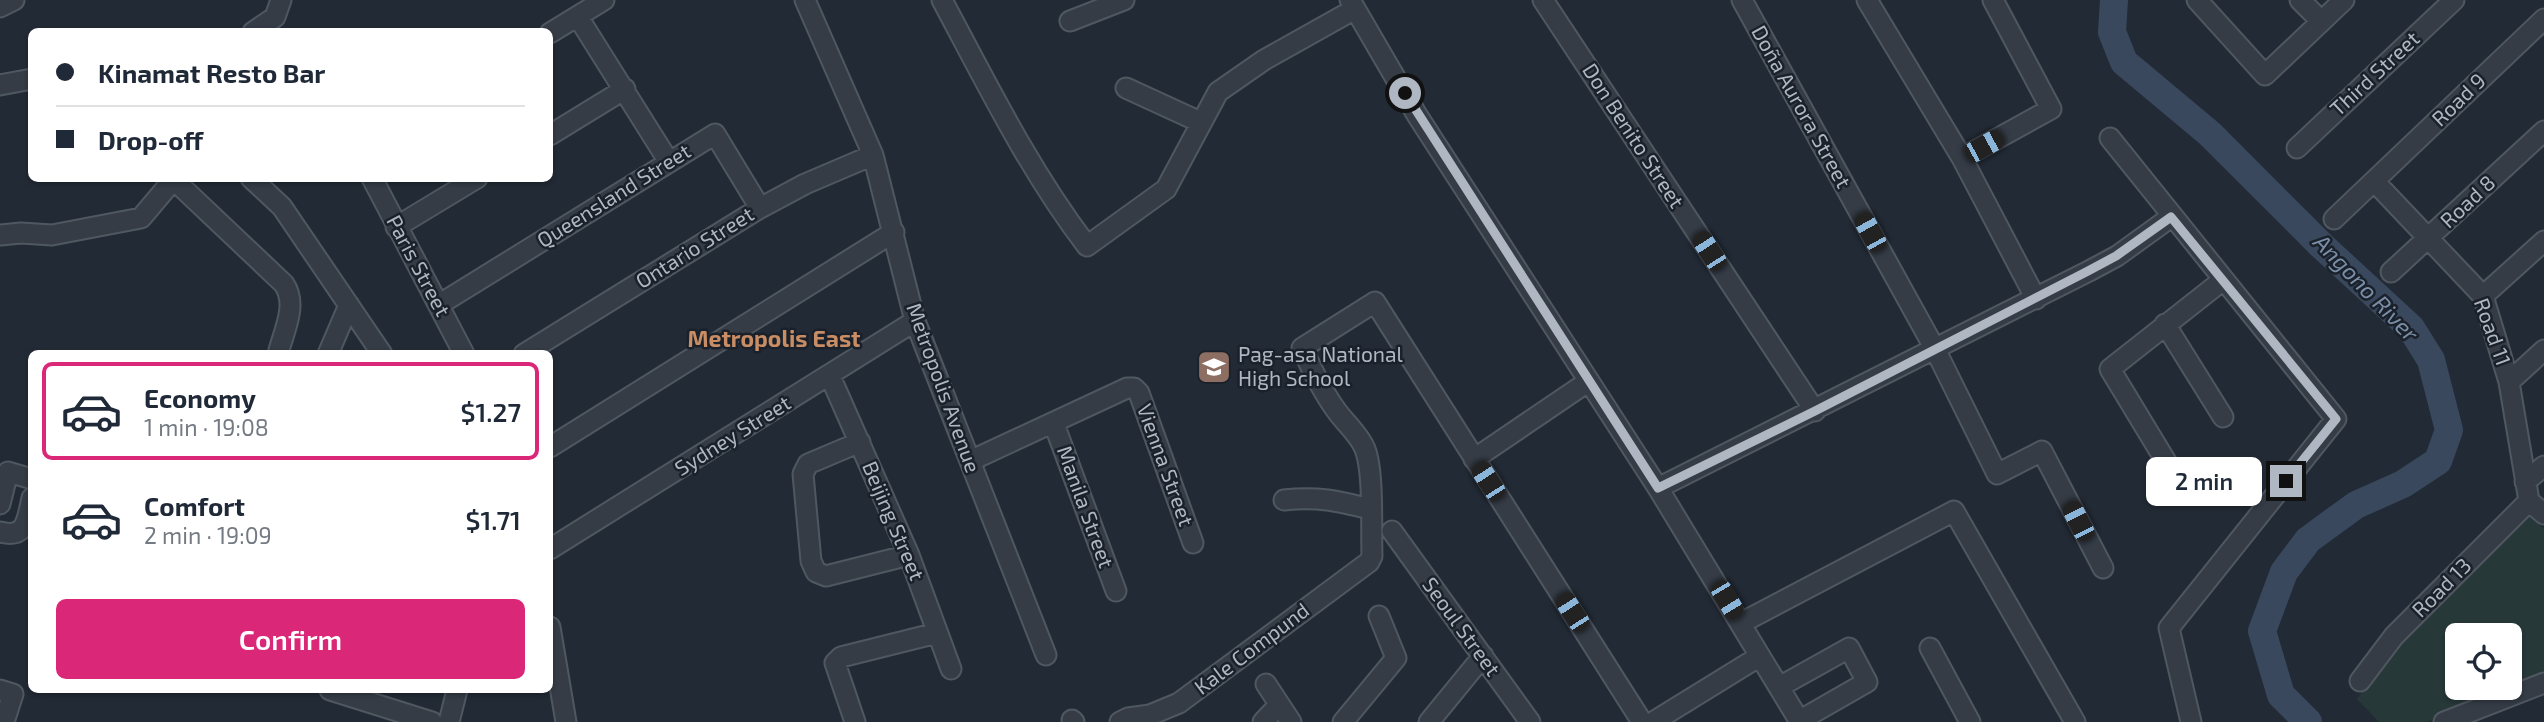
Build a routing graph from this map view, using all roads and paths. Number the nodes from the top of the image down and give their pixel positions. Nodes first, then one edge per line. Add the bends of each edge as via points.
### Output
1 (14, 0) edge
2 (281, 0) edge
3 (604, 0) edge
4 (805, 0) edge
5 (942, 0) edge
6 (1124, 0) edge
7 (1544, 0) edge
8 (1742, 0) edge
9 (1867, 0) edge
10 (1993, 0) edge
11 (2197, 0) edge
12 (2300, 0) edge
13 (2344, 0) edge
14 (2454, 0) edge
15 (1352, 4) edge
16 (0, 7) edge
17 (578, 16) junction
18 (2544, 19) edge
19 (1070, 20) dead end
20 (2321, 21) junction
21 (259, 28) edge
22 (553, 31) edge
23 (28, 80) edge
24 (0, 85) edge
25 (1126, 88) dead end
26 (625, 89) junction
27 (1200, 122) junction
28 (2544, 131) edge
29 (553, 133) edge
30 (2110, 138) dead end
31 (2297, 148) dead end
32 (873, 155) junction
33 (1962, 158) junction
34 (669, 162) junction
35 (2374, 181) junction
36 (170, 182) edge
37 (176, 182) edge
38 (255, 182) edge
39 (374, 182) edge
40 (470, 182) edge
41 (760, 208) junction
42 (2171, 217) junction
43 (2334, 219) dead end
44 (396, 227) junction
45 (894, 232) junction
46 (0, 235) edge
47 (2428, 239) junction
48 (2544, 241) edge
49 (2391, 272) dead end
50 (2222, 280) junction
51 (2483, 296) junction
52 (2036, 299) junction
53 (440, 304) junction
54 (349, 305) junction
55 (915, 321) junction
56 (2165, 324) junction
57 (1935, 349) junction
58 (279, 350) edge
59 (330, 350) edge
60 (379, 350) edge
61 (462, 350) edge
62 (530, 350) edge
63 (2544, 350) edge
64 (830, 376) junction
65 (1589, 381) junction
66 (2509, 382) junction
67 (1815, 411) junction
68 (2222, 417) dead end
69 (1054, 424) junction
70 (860, 442) junction
71 (553, 445) edge
72 (1474, 459) junction
73 (970, 461) junction
74 (2544, 466) edge
75 (28, 479) edge
76 (1658, 488) junction
77 (2185, 493) dead end
78 (2533, 499) edge
79 (1284, 500) dead end
80 (0, 503) edge
81 (1370, 509) junction
82 (28, 515) edge
83 (1392, 531) dead end
84 (0, 532) edge
85 (1193, 544) dead end
86 (553, 547) edge
87 (909, 555) junction
88 (2103, 568) dead end
89 (1116, 591) dead end
90 (1379, 616) dead end
91 (1741, 623) junction
92 (937, 633) junction
93 (553, 645) edge
94 (1930, 648) dead end
95 (1046, 655) dead end
96 (1483, 656) junction
97 (1760, 656) junction
98 (951, 669) dead end
99 (2360, 681) dead end
100 (2544, 683) edge
101 (1266, 684) dead end
102 (1779, 687) junction
103 (0, 690) edge
104 (350, 693) edge
105 (456, 693) edge
106 (370, 696) edge
107 (1279, 705) junction
108 (400, 717) edge
109 (1434, 720) edge
110 (1799, 721) edge
111 (4, 722) edge
112 (432, 722) edge
113 (449, 722) edge
114 (566, 722) edge
115 (855, 722) edge
116 (1120, 722) edge
117 (1263, 722) edge
118 (1291, 722) edge
119 (1343, 722) edge
120 (1530, 722) edge
121 (1642, 722) edge
122 (1653, 722) edge
123 (1970, 722) edge
124 (2075, 722) edge
125 (2191, 722) edge
126 (2444, 722) edge

1 - 16 street
2 - 21 street via 275,17
3 - 17 street
4 - 32 street, Metropolis Avenue
5 - 27 street via 1061,214 1087,246 1166,189
6 - 19 street
7 - 67 street, Don Benito Street
8 - 57 street, Doña Aurora Street
9 - 33 street
10 - 33 street via 2051,109
11 - 20 street via 2265,75
12 - 20 street
13 - 20 street
14 - 31 street, Third Street
15 - 27 street via 1218,92
15 - 65 street
17 - 22 street
17 - 26 street
18 - 35 street, Road 9
23 - 24 street
25 - 27 street
26 - 29 street
26 - 34 street
28 - 47 street, Road 8
30 - 42 street
32 - 41 street, Ontario Street
32 - 45 street, Metropolis Avenue
33 - 52 street
34 - 41 street, Queensland Street via 715,134
34 - 53 street, Queensland Street
35 - 43 street, Road 9
35 - 47 street, Road 11
36 - 46 street via 141,218 51,235
37 - 58 street via 290,293 292,303
38 - 54 street via 282,207
39 - 44 street, Paris Street
40 - 44 street
41 - 62 street, Ontario Street
42 - 50 street
42 - 52 street via 2116,256
44 - 53 street, Paris Street
45 - 55 street, Metropolis Avenue
45 - 71 street
47 - 49 street, Road 8
47 - 51 street, Road 11
48 - 51 street
50 - 56 street
50 - 125 street via 2336,419 2169,628
51 - 66 street, Road 11
52 - 57 street
53 - 61 street, Paris Street
54 - 59 street
54 - 60 street
55 - 64 street, Sydney Street
55 - 73 street, Metropolis Avenue
56 - 68 street
56 - 77 street via 2110,369
57 - 67 street
57 - 88 street, Doña Aurora Street via 1997,474 2042,451
63 - 66 street
64 - 70 street, Beijing Street
64 - 86 street, Sydney Street
65 - 72 street
65 - 76 street
66 - 78 street, Road 11
67 - 76 street
69 - 73 street
69 - 85 street, Vienna Street via 1134,388
69 - 89 street, Manila Street
70 - 87 street, Beijing Street
70 - 87 street via 808,464 803,474 811,561 816,572 826,576
72 - 81 street via 1375,302 1303,348 1317,380 1364,445
72 - 121 street
73 - 95 street, Metropolis Avenue
74 - 78 street, Road 13
75 - 80 street via 8,472
76 - 91 street
78 - 99 street, Road 13 via 2394,636
79 - 81 street via 1332,499
81 - 116 street, Kale Compund via 1372,556 1368,562 1179,703
82 - 84 street via 18,533
83 - 96 street, Seoul Street
87 - 92 street, Beijing Street
90 - 119 street via 1396,658
91 - 97 street
91 - 124 street via 1954,511
92 - 98 street, Beijing Street
92 - 115 street via 841,657 835,663
93 - 114 street
94 - 123 street
96 - 109 street
96 - 120 street, Seoul Street
97 - 102 street
97 - 122 street
100 - 126 street
101 - 107 street
102 - 110 street
102 - 110 street via 1849,648 1867,682
103 - 111 street via 13,694
104 - 106 street
105 - 113 street
106 - 108 street
107 - 117 street
107 - 118 street
108 - 112 street

